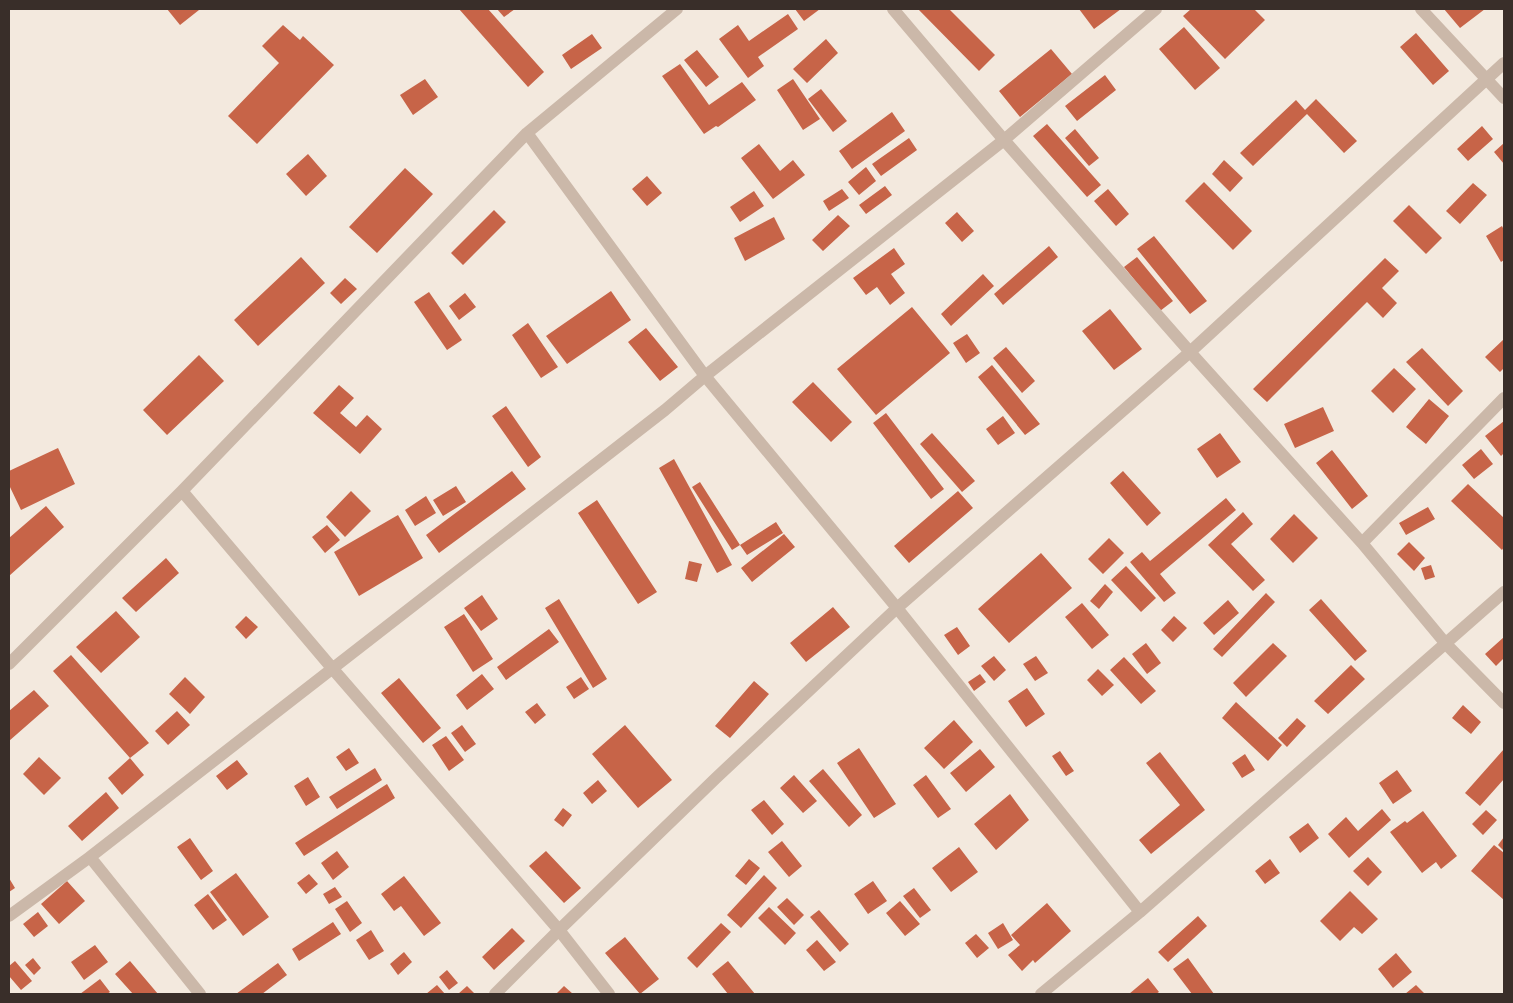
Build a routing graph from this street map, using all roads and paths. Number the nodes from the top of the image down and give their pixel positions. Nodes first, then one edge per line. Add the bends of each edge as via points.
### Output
1 (677, 9) edge
2 (893, 9) edge
3 (1156, 9) edge
4 (1421, 9) edge
5 (1504, 63) edge
6 (1487, 80) junction
7 (1504, 98) edge
8 (527, 133) junction
9 (1004, 140) junction
10 (1190, 352) junction
11 (705, 376) junction
12 (1504, 398) edge
13 (182, 491) junction
14 (1362, 543) junction
15 (1504, 592) edge
16 (897, 608) junction
17 (1446, 644) junction
18 (9, 664) edge
19 (332, 668) junction
20 (1504, 703) edge
21 (90, 857) junction
22 (1140, 912) junction
23 (9, 916) edge
24 (559, 930) junction
25 (200, 994) edge
26 (495, 994) edge
27 (609, 994) edge
28 (1041, 994) edge

1 - 8 street
2 - 9 street
3 - 9 street
4 - 6 street
5 - 6 street
6 - 7 street
6 - 10 street
8 - 11 street
8 - 13 street
9 - 10 street
9 - 11 street
10 - 14 street
10 - 16 street
11 - 16 street
11 - 19 street
12 - 14 street
13 - 18 street
13 - 19 street
14 - 17 street
15 - 17 street
16 - 22 street
16 - 24 street
17 - 20 street
17 - 22 street
19 - 21 street
19 - 24 street
21 - 23 street
21 - 25 street
22 - 28 street
24 - 26 street
24 - 27 street

